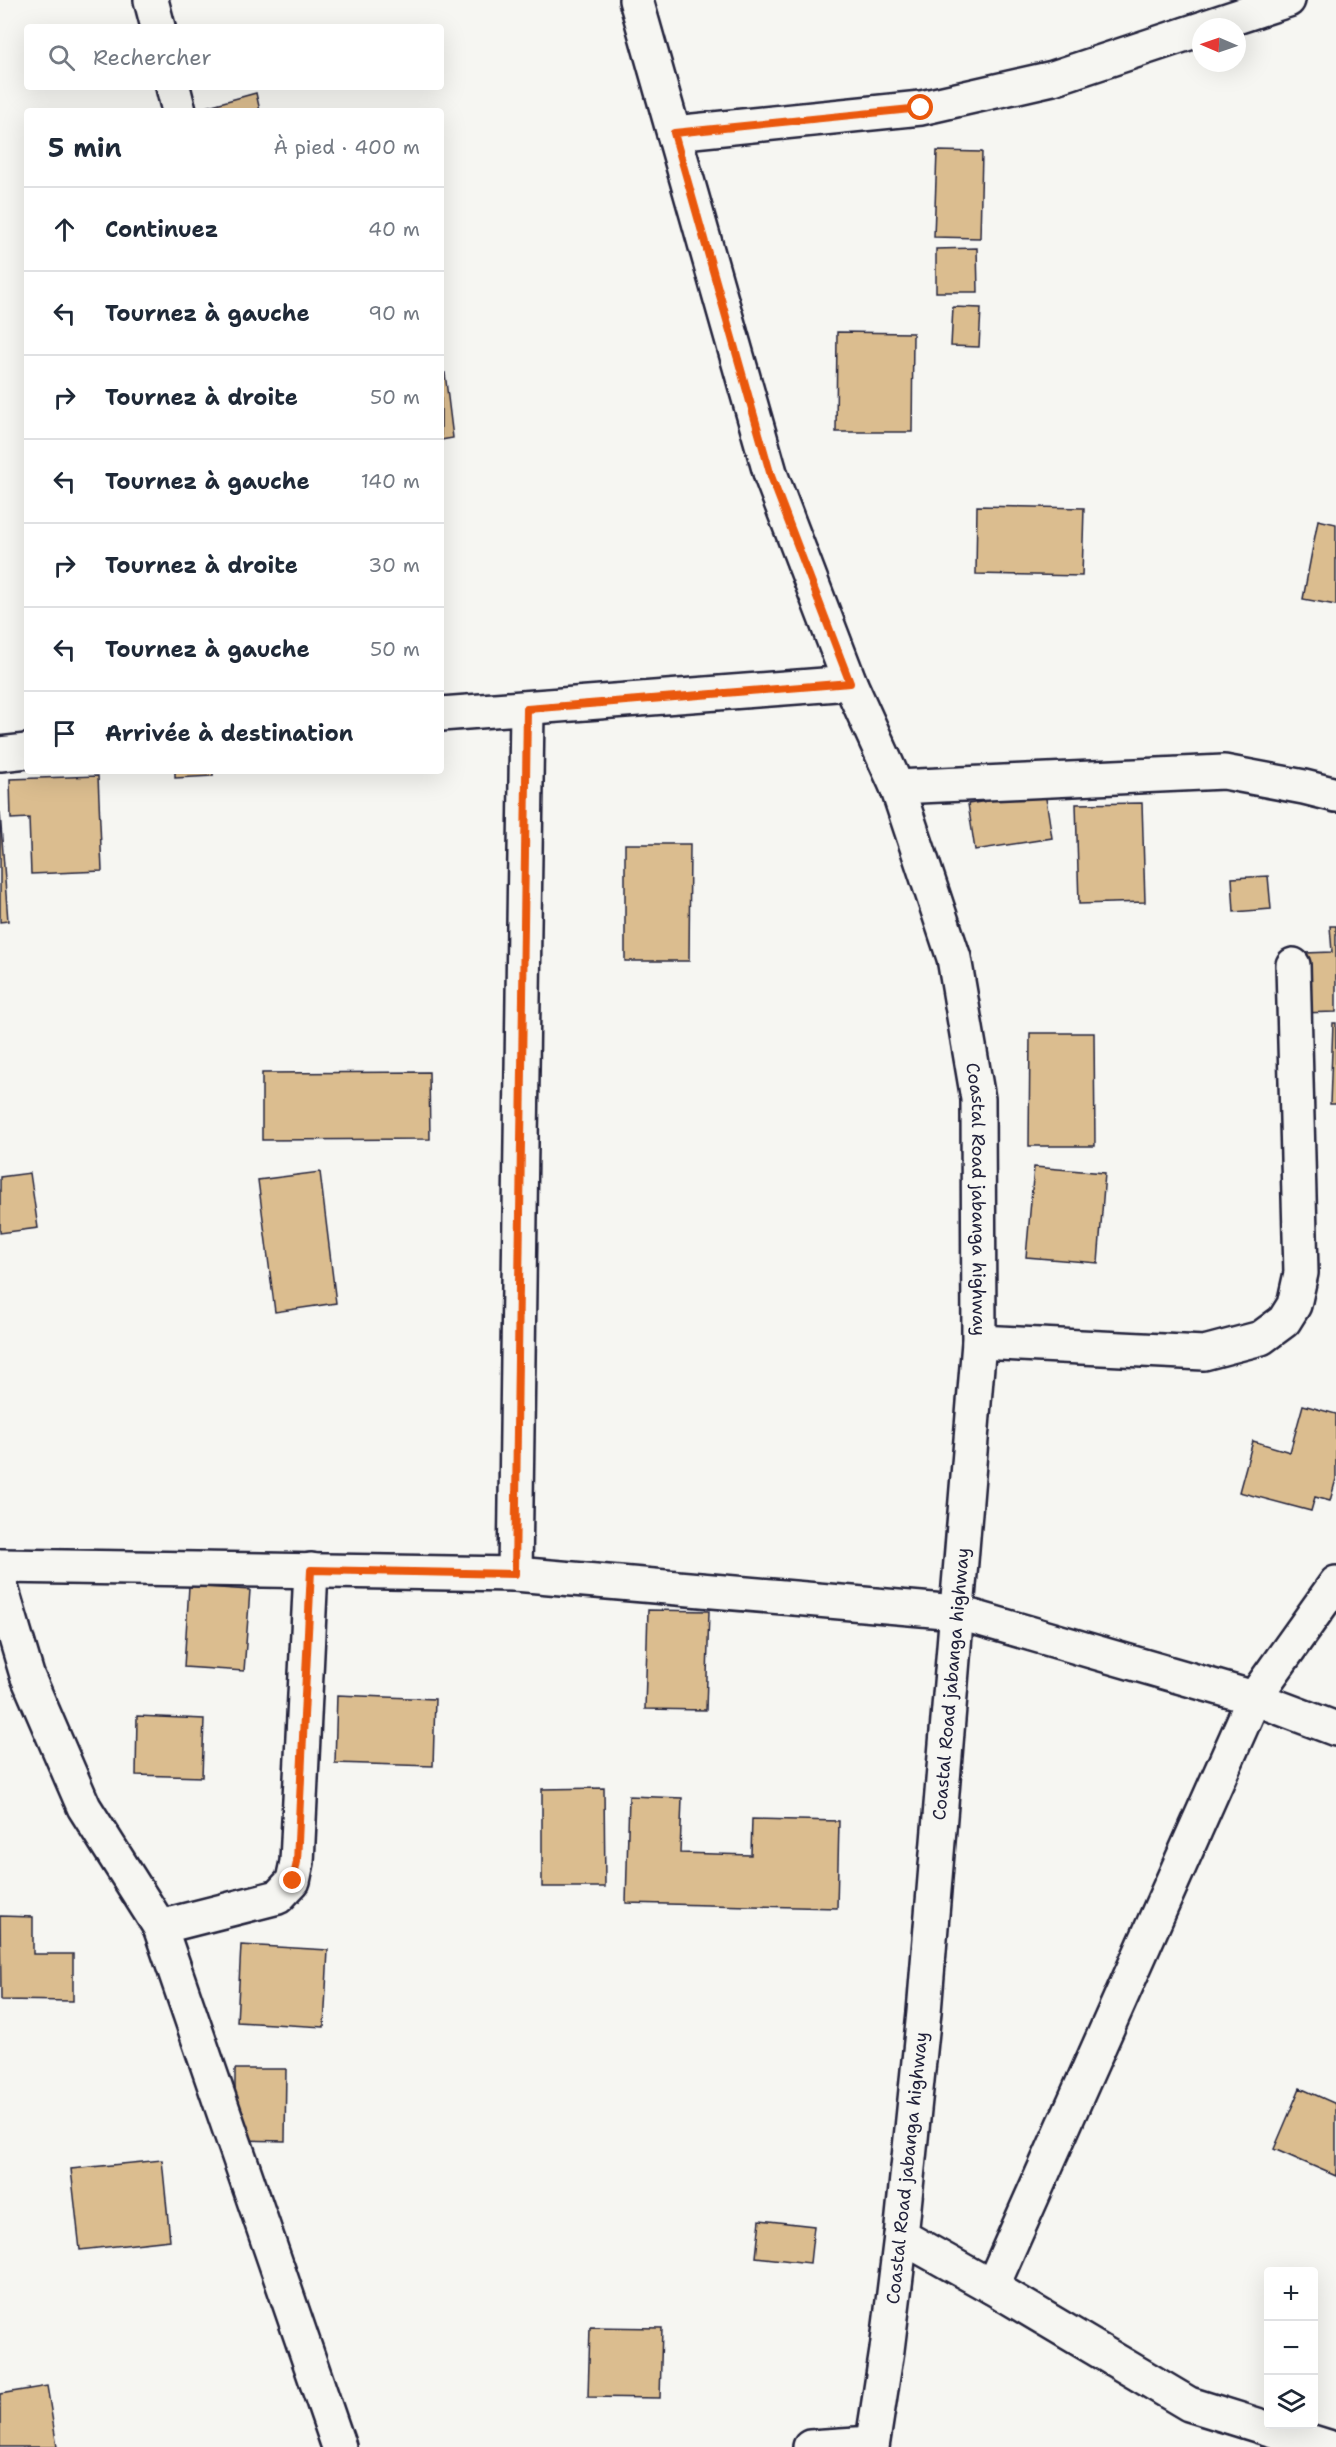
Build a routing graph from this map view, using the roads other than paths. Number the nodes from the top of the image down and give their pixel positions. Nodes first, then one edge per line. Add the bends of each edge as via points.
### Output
1 (151, 0) edge
2 (636, 0) edge
3 (1288, 0) edge
4 (1233, 18) edge
5 (157, 24) edge
6 (1192, 32) edge
7 (174, 90) edge
8 (178, 108) edge
9 (674, 133) junction
10 (850, 683) junction
11 (527, 709) junction
12 (444, 714) edge
13 (24, 751) edge
14 (0, 754) edge
15 (897, 787) junction
16 (1336, 795) edge
17 (1293, 965) dead end
18 (979, 1342) junction
19 (0, 1566) edge
20 (311, 1570) junction
21 (515, 1574) junction
22 (0, 1584) edge
23 (1336, 1584) edge
24 (956, 1612) junction
25 (1254, 1698) junction
26 (1336, 1729) edge
27 (160, 1928) junction
28 (901, 2236) junction
29 (992, 2287) junction
30 (872, 2445) edge
31 (339, 2447) edge
32 (810, 2447) edge
33 (1329, 2447) edge

1 - 5 street
2 - 9 street, Coastal Road jabanga highway
3 - 4 street
6 - 9 street via 1053,78 921,108
7 - 8 street
9 - 10 street, Coastal Road jabanga highway via 771,476
10 - 11 street
10 - 15 street, Coastal Road jabanga highway
11 - 12 street
11 - 21 street
13 - 14 street
15 - 16 street via 1224,772
15 - 18 street, Coastal Road jabanga highway via 954,958 978,1099
17 - 18 street via 1301,1273 1294,1305 1284,1321 1261,1338 1204,1353
18 - 24 street, Coastal Road jabanga highway
19 - 20 street
20 - 21 street
20 - 27 street via 293,1881 278,1897
21 - 24 street
22 - 27 street via 27,1675 84,1807
23 - 25 street
24 - 25 street
24 - 28 street, Coastal Road jabanga highway via 925,2000
25 - 26 street
25 - 29 street
27 - 31 street
28 - 29 street
28 - 30 street, Coastal Road jabanga highway
29 - 33 street via 1189,2404
30 - 32 street

